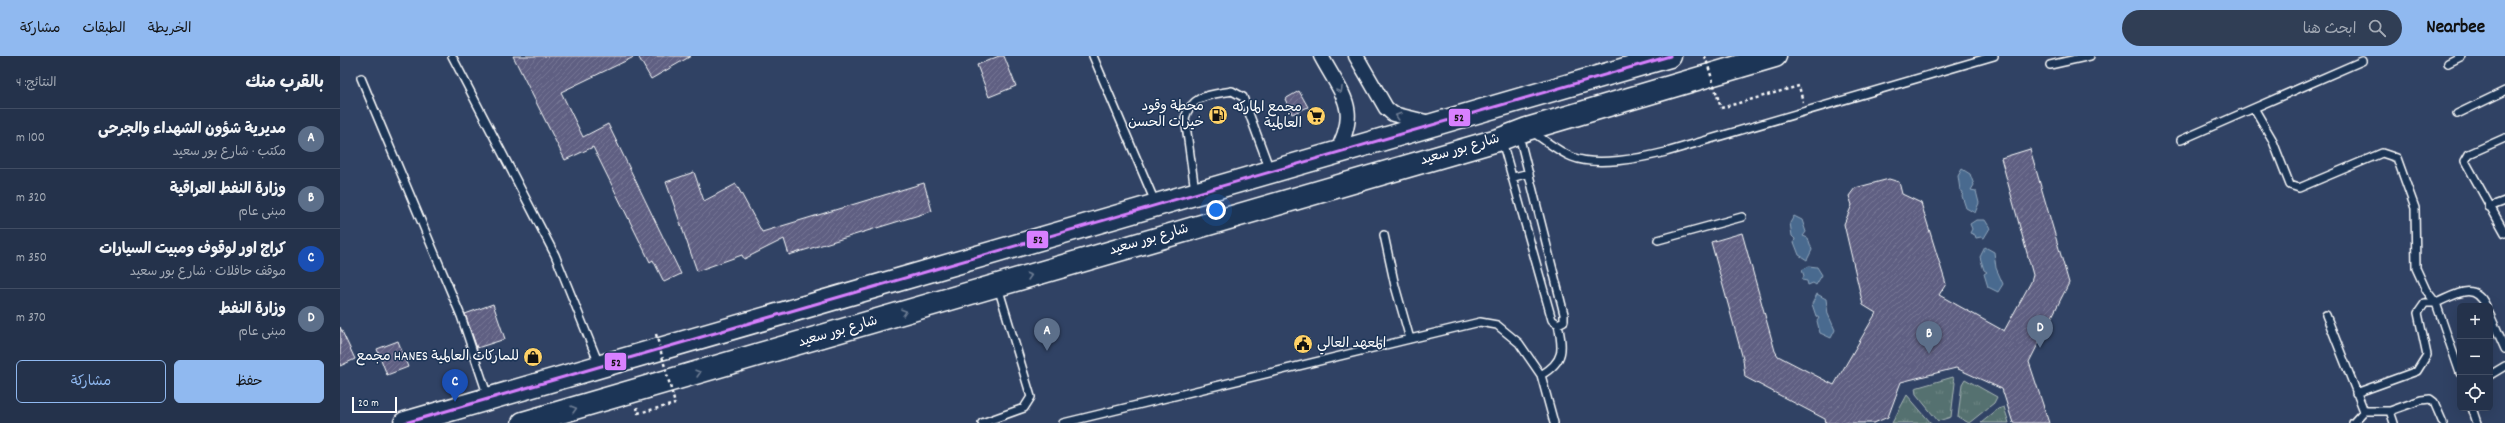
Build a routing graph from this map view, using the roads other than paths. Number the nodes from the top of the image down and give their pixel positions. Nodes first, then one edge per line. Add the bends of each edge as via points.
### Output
1 (452, 56) edge
2 (1093, 56) edge
3 (1321, 56) edge
4 (1356, 56) edge
5 (1670, 56) edge
6 (1775, 56) edge
7 (1994, 56) edge
8 (2090, 56) edge
9 (2462, 56) edge
10 (2362, 61) dead end
11 (2448, 63) dead end
12 (2050, 65) dead end
13 (361, 78) dead end
14 (2505, 91) edge
15 (2254, 108) junction
16 (2457, 114) dead end
17 (1436, 124) junction
18 (1515, 134) junction
19 (2505, 138) edge
20 (2181, 140) dead end
21 (1335, 155) junction
22 (1272, 173) junction
23 (1529, 173) junction
24 (1514, 177) junction
25 (1196, 195) junction
26 (2505, 201) edge
27 (1157, 206) junction
28 (2489, 207) junction
29 (1742, 217) dead end
30 (2505, 233) edge
31 (1384, 235) dead end
32 (1658, 240) dead end
33 (997, 285) junction
34 (2436, 303) junction
35 (2485, 303) edge
36 (2326, 316) dead end
37 (2493, 322) edge
38 (1558, 324) junction
39 (1410, 339) junction
40 (2505, 349) edge
41 (2457, 363) edge
42 (2505, 366) edge
43 (600, 368) junction
44 (2493, 373) edge
45 (1541, 375) junction
46 (2356, 393) junction
47 (489, 399) junction
48 (2364, 411) junction
49 (2390, 411) junction
50 (2473, 411) edge
51 (405, 423) edge
52 (523, 423) edge
53 (982, 423) edge
54 (1063, 423) edge
55 (1554, 423) edge
56 (2353, 423) edge
57 (2394, 423) edge
58 (2443, 423) edge
59 (2477, 423) edge

1 - 43 lane via 555,255
2 - 27 lane
3 -> 21 street via 1347,103 1350,115 1345,137
17 -> 4 street via 1393,114 1386,108
5 - 17 main road
6 - 18 main road, شارع بور سعيد
7 - 18 lane via 1666,152 1634,159 1585,160
8 - 12 lane
9 - 11 lane
10 - 15 lane
13 - 47 lane via 461,316
14 - 16 lane
15 - 20 lane
15 - 34 lane via 2272,140 2290,185 2294,188 2300,188 2382,153 2397,158 2415,208 2416,268 2426,290
17 - 21 main road
18 - 23 lane
18 - 24 lane
33 -> 18 main road, شارع بور سعيد
19 - 28 lane via 2466,157 2465,161
21 - 22 main road
22 - 25 main road
22 - 25 lane via 1243,97 1232,91 1201,97 1189,106 1185,118
23 - 24 lane
23 - 38 lane via 1564,314 1564,321
24 - 38 lane via 1552,320
25 - 27 main road
26 - 28 lane
27 - 43 main road
28 - 30 lane
29 - 32 lane
31 - 39 lane
52 -> 33 main road, شارع بور سعيد
33 - 53 lane via 1031,397 1024,408
34 - 35 lane via 2471,291 2482,297
34 - 41 lane
34 - 46 lane via 2425,303 2418,313 2427,355 2417,371
36 - 46 lane
37 - 40 lane
38 - 45 lane via 1561,354 1555,367
39 - 45 lane via 1480,322 1497,325 1519,344
39 - 54 lane
42 - 44 lane
43 - 47 main road
45 - 55 lane
46 - 48 lane
47 - 51 main road
48 - 49 lane
48 - 56 lane
49 - 57 lane
49 - 58 lane via 2430,399 2434,402
50 - 59 lane

